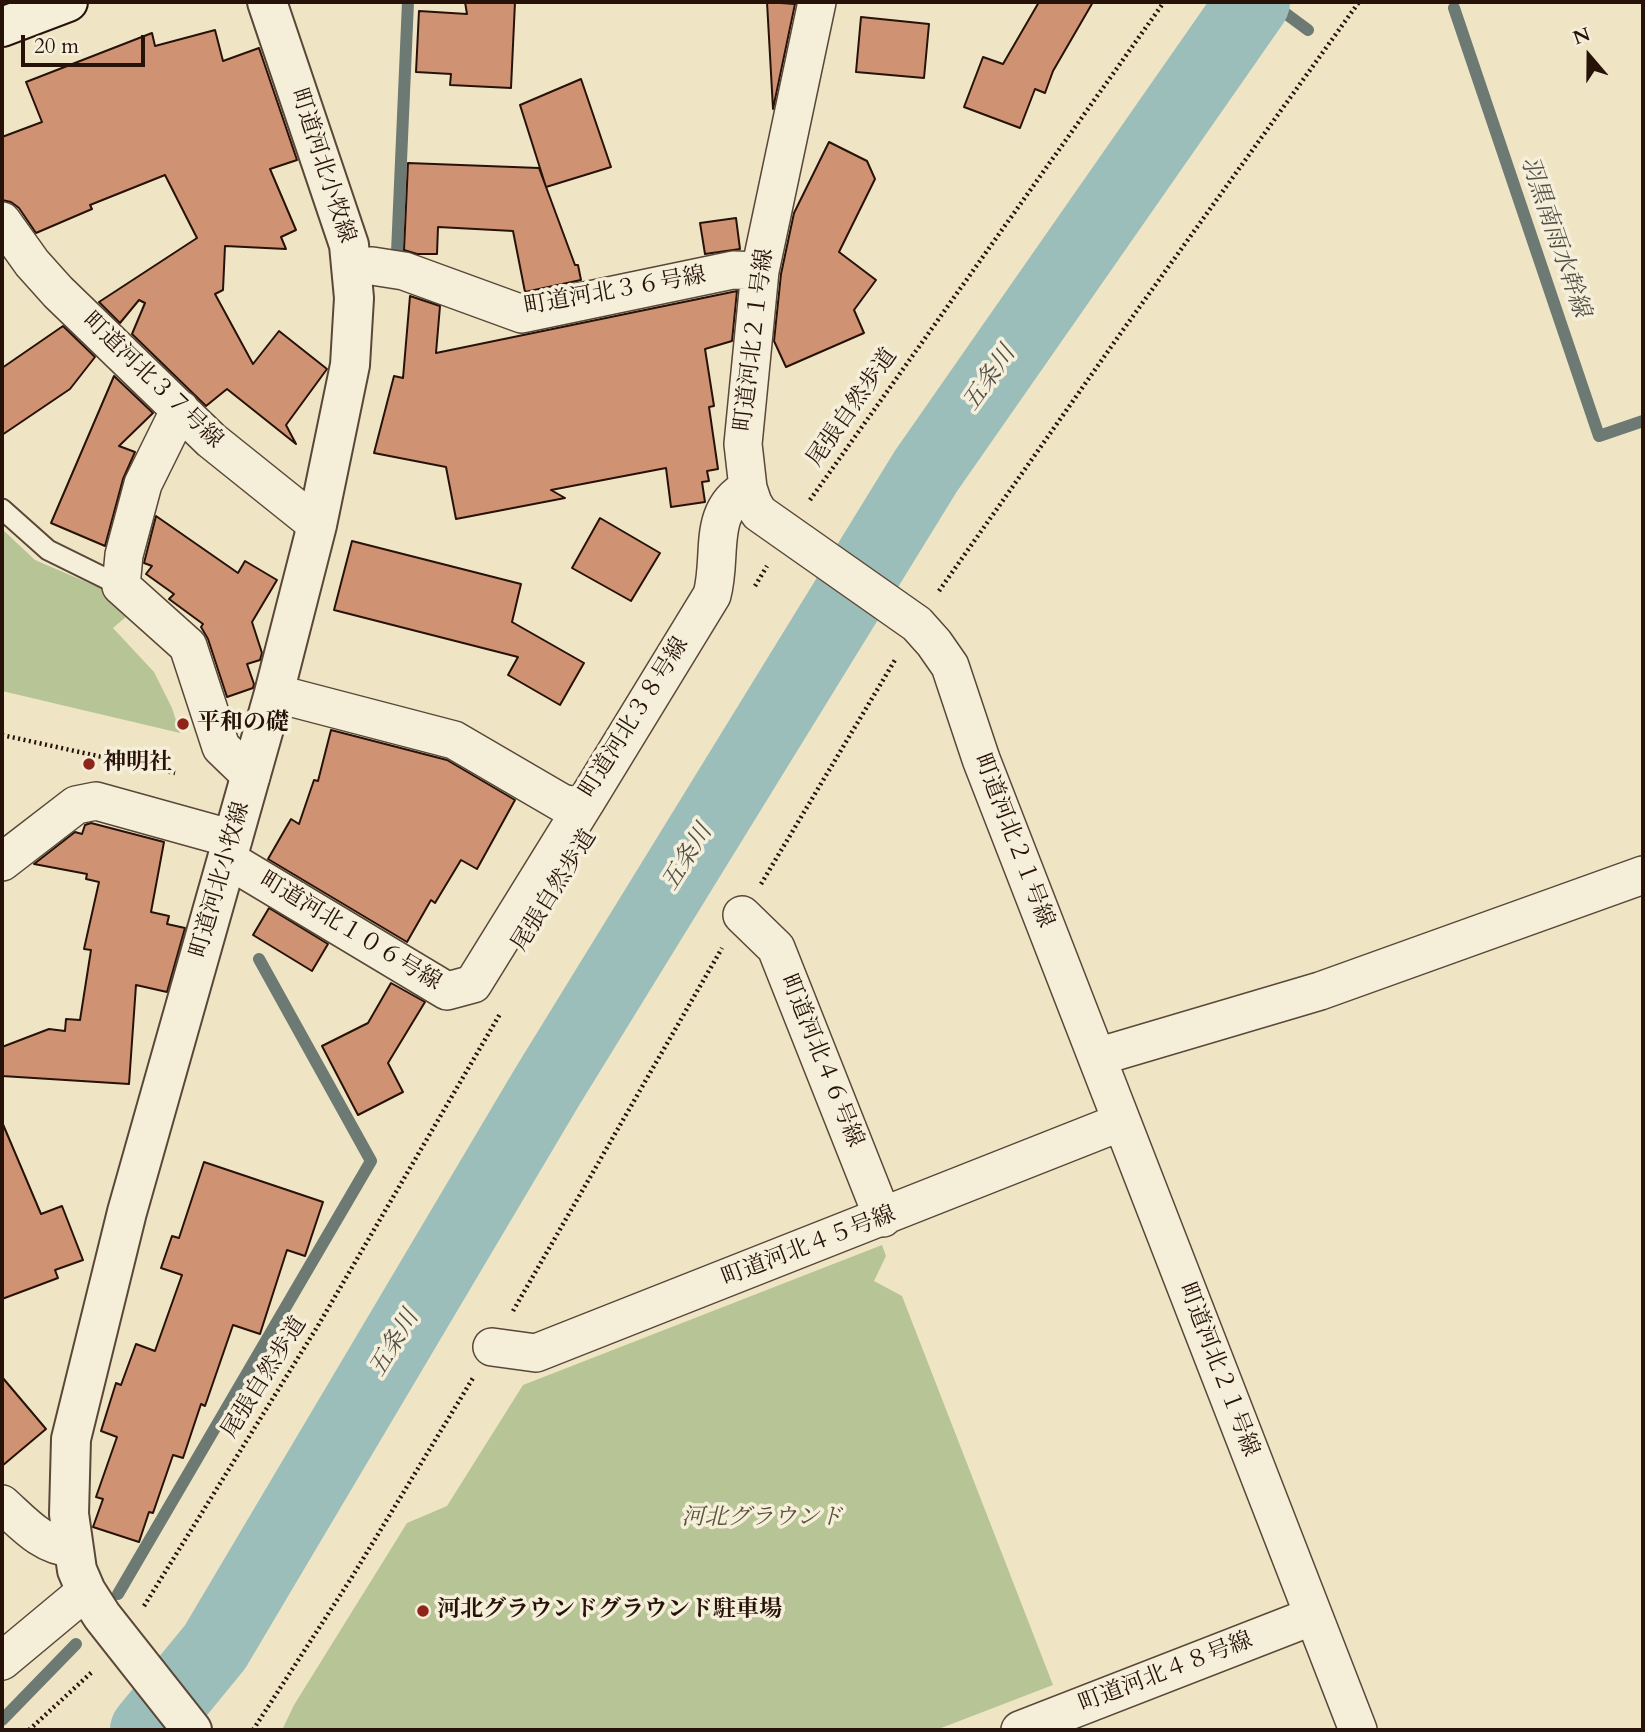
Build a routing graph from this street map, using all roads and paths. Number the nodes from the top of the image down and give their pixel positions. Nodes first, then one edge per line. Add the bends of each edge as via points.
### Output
1 (68, 2) edge
2 (267, 2) edge
3 (817, 2) edge
4 (1164, 2) edge
5 (1359, 2) edge
6 (2, 27) edge
7 (2, 221) edge
8 (352, 267) junction
9 (760, 271) junction
10 (180, 409) junction
11 (748, 488) junction
12 (2, 509) edge
13 (317, 525) junction
14 (787, 534) junction
15 (121, 586) junction
16 (752, 591) dead end
17 (917, 624) junction
18 (274, 693) junction
19 (2, 735) edge
20 (175, 773) dead end
21 (251, 776) junction
22 (585, 803) junction
23 (230, 849) junction
24 (2, 862) edge
25 (1643, 875) edge
26 (742, 915) junction
27 (502, 1011) dead end
28 (1097, 1057) junction
29 (1121, 1122) junction
30 (883, 1218) junction
31 (492, 1347) junction
32 (2, 1504) edge
33 (73, 1548) junction
34 (86, 1591) junction
35 (1313, 1616) junction
36 (120, 1637) junction
37 (2, 1661) edge
38 (29, 1730) edge
39 (192, 1730) edge
40 (253, 1730) edge
41 (1020, 1730) edge
42 (1358, 1730) edge

1 - 6 street
2 - 8 street, 町道河北小牧線 via 343,221
3 - 9 street, 町道河北２１号線
4 - 14 path, 尾張自然歩道
5 - 17 path
7 - 10 street, 町道河北３７号線 via 58,292
8 - 9 street, 町道河北３６号線 via 404,271 522,314 733,270
8 - 13 street, 町道河北小牧線 via 350,365
9 - 11 street, 町道河北２１号線 via 743,444
10 - 13 street, 町道河北３７号線 via 211,440
10 - 15 street via 143,484 124,555
11 - 14 street, 町道河北２１号線 via 759,513
11 - 22 street, 町道河北３８号線 via 728,503 723,514 712,596
12 - 15 lane via 48,550
13 - 18 street, 町道河北小牧線
14 - 16 path, 尾張自然歩道
14 - 17 street, 町道河北２１号線
15 - 21 street via 188,646 221,747
17 - 26 path
17 - 28 street, 町道河北２１号線 via 950,666 981,759
18 - 21 street, 町道河北小牧線
18 - 22 street, 町道河北３８号線 via 454,740 562,803
19 - 20 path
21 - 23 street, 町道河北小牧線
22 - 23 street, 町道河北１０６号線 via 473,984 447,991
23 - 24 street, 町道河北１０６号線 via 96,801 75,805
23 - 33 street, 町道河北小牧線 via 127,1212 71,1439
25 - 28 street via 1320,991
26 - 30 street, 町道河北４６号線 via 776,948
26 - 31 path
27 - 36 path, 尾張自然歩道 via 319,1324 144,1607
28 - 29 street, 町道河北２１号線
29 - 30 street, 町道河北４５号線
29 - 35 street, 町道河北２１号線
30 - 31 street, 町道河北４５号線 via 536,1353
31 - 40 path
32 - 33 street via 50,1543
33 - 34 street, 町道河北小牧線
34 - 36 street, 町道河北小牧線
34 - 37 street
35 - 41 street, 町道河北４８号線
35 - 42 street, 町道河北２１号線
36 - 38 path, 尾張自然歩道 via 103,1662
36 - 39 street, 町道河北小牧線

